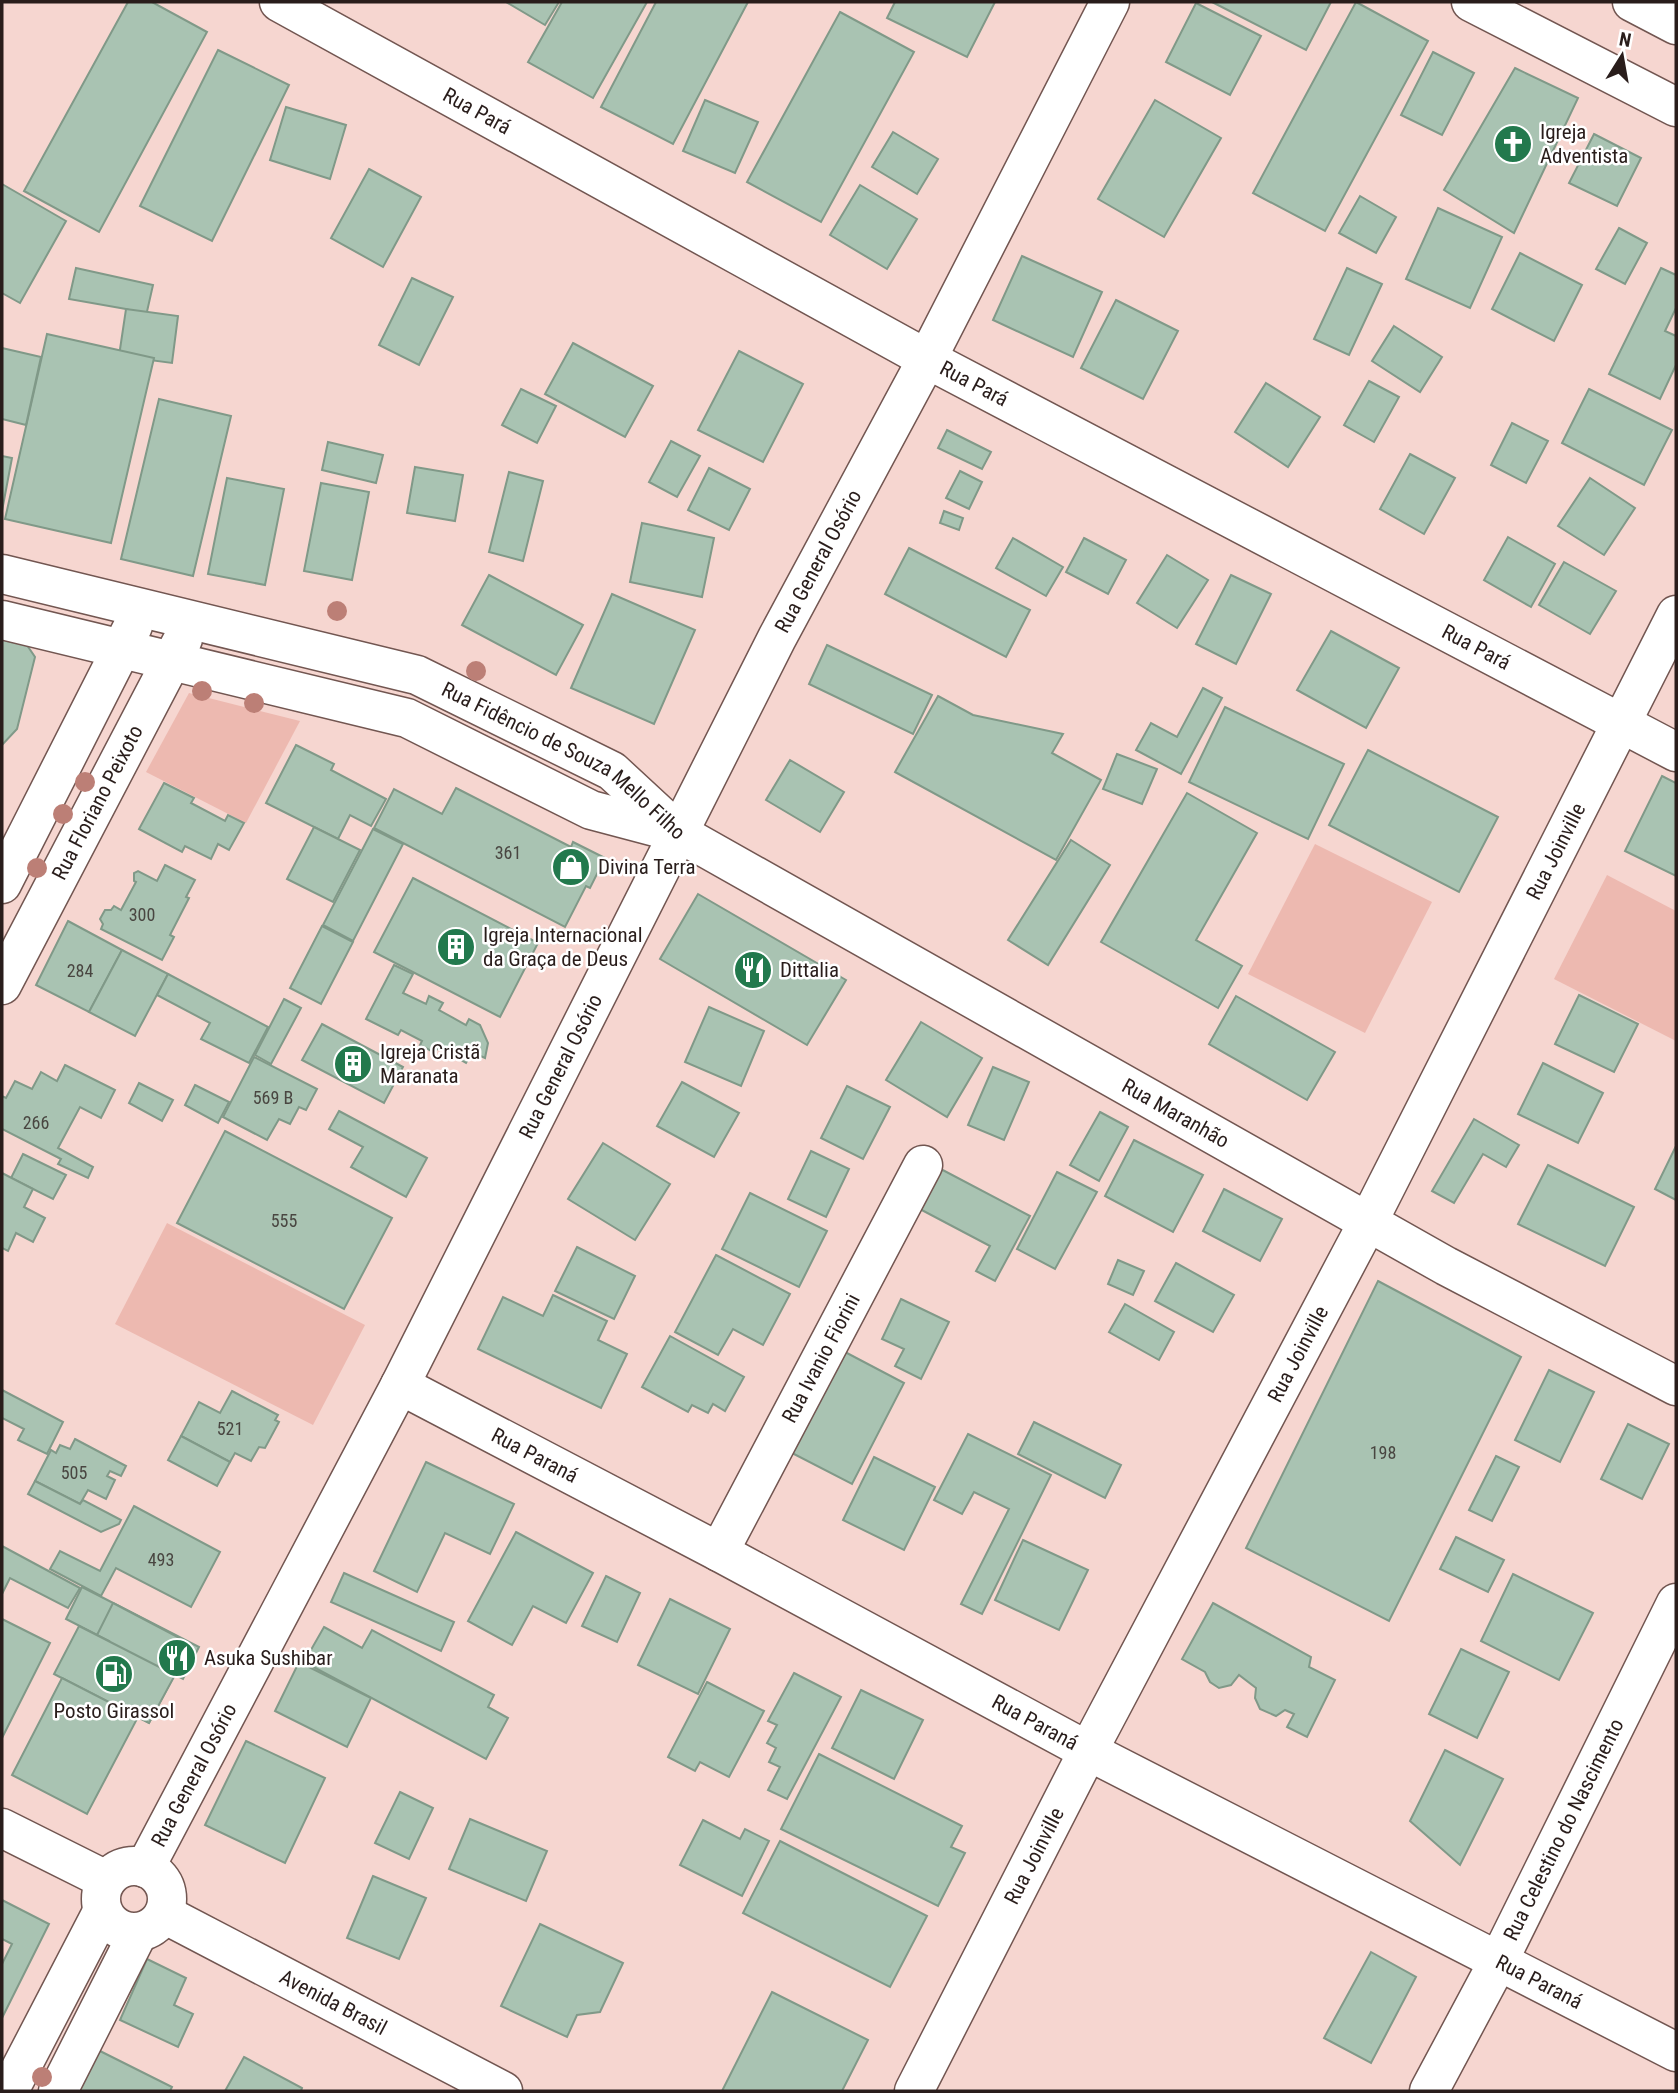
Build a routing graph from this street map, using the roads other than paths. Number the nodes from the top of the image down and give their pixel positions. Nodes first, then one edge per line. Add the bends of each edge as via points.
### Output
1 (279, 2) edge
2 (1110, 2) edge
3 (1471, 2) edge
4 (1632, 2) edge
5 (1676, 25) edge
6 (1676, 107) edge
7 (927, 359) junction
8 (2, 574) edge
9 (142, 608) junction
10 (1676, 615) edge
11 (2, 620) edge
12 (193, 621) junction
13 (121, 649) junction
14 (172, 661) junction
15 (417, 675) junction
16 (407, 718) junction
17 (1622, 723) junction
18 (1676, 752) edge
19 (679, 834) junction
20 (2, 884) edge
21 (15, 928) edge
22 (2, 985) edge
23 (923, 1165) dead end
24 (1368, 1222) junction
25 (400, 1385) junction
26 (1676, 1386) edge
27 (719, 1552) junction
28 (1676, 1603) edge
29 (1088, 1751) junction
30 (2, 1828) edge
31 (145, 1868) junction
32 (104, 1896) junction
33 (151, 1923) junction
34 (1499, 1960) junction
35 (1676, 2052) edge
36 (9, 2091) edge
37 (58, 2091) edge
38 (503, 2091) edge
39 (914, 2091) edge
40 (1429, 2091) edge

1 - 7 street, Rua Pará
2 - 7 street, Rua General Osório
3 - 6 street
4 - 5 street
7 - 17 street, Rua Pará
7 - 19 street, Rua General Osório via 777,638
8 - 9 street, Rua Fidêncio de Souza Mello Filho
9 - 12 street, Rua Fidêncio de Souza Mello Filho
9 - 13 street
10 - 17 street, Rua Joinville
11 - 13 street, Rua Fidêncio de Souza Mello Filho
12 - 14 street, Rua Floriano Peixoto
12 - 15 street, Rua Fidêncio de Souza Mello Filho
13 - 14 street, Rua Fidêncio de Souza Mello Filho
13 - 20 street
14 - 16 street, Rua Fidêncio de Souza Mello Filho
14 - 21 street, Rua Floriano Peixoto
15 - 16 street
15 - 19 street, Rua Fidêncio de Souza Mello Filho via 612,771
16 - 19 street, Rua Fidêncio de Souza Mello Filho via 591,810
17 - 18 street, Rua Pará
17 - 24 street, Rua Joinville
19 - 24 street, Rua Maranhão
19 - 25 street, Rua General Osório
21 - 22 street, Rua Floriano Peixoto
23 - 27 street, Rua Ivanio Fiorini
24 - 26 street, Rua Maranhão
24 - 29 street, Rua Joinville
25 - 27 street, Rua Paraná
25 - 31 street, Rua General Osório
27 - 29 street, Rua Paraná
28 - 34 street, Rua Celestino do Nascimento
29 - 34 street, Rua Paraná
29 - 39 street, Rua Joinville
30 - 32 street
31 - 32 street via 124,1867
31 - 33 street via 167,1892 167,1903
32 - 33 street via 117,1929 127,1933
32 - 36 street
33 - 37 street
33 - 38 street, Avenida Brasil
34 - 35 street, Rua Paraná
34 - 40 street, Rua Celestino do Nascimento

